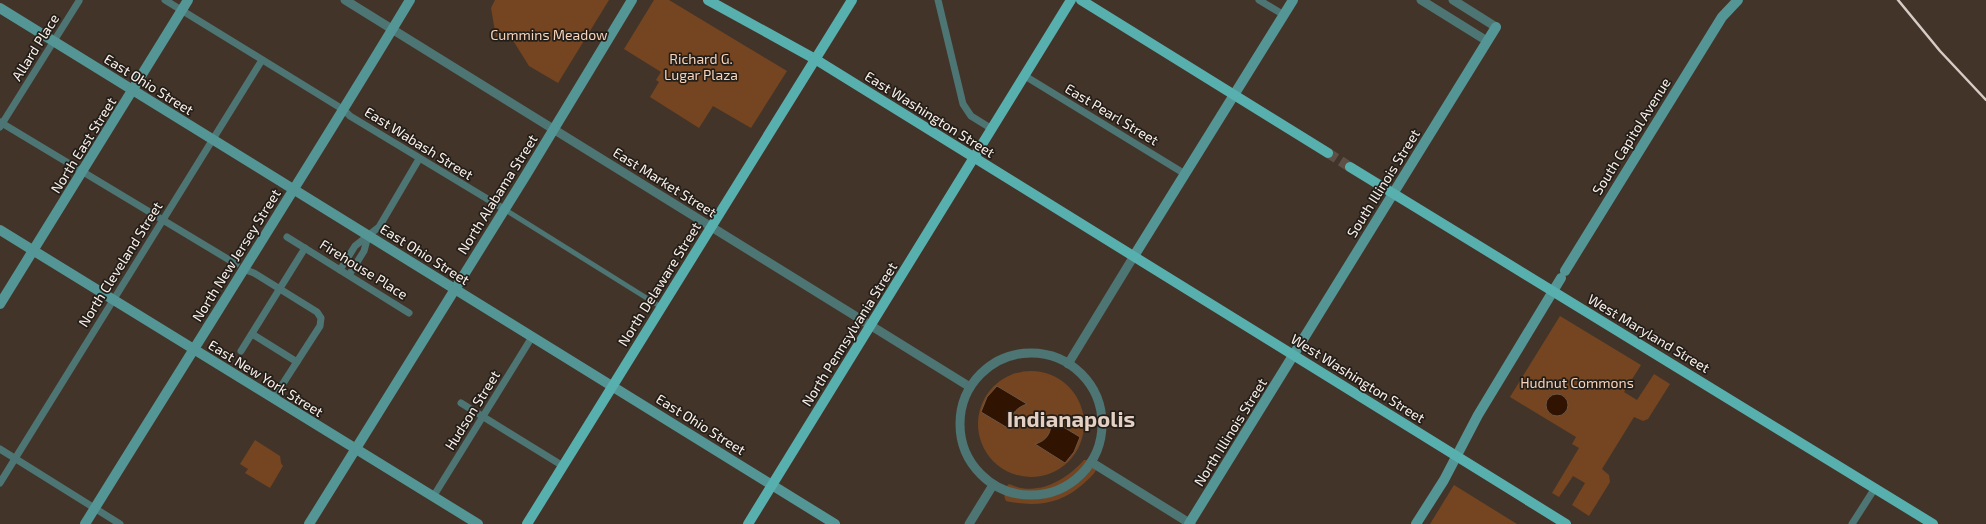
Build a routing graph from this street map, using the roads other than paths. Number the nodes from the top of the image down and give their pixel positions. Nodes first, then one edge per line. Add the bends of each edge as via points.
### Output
1 (165, 0) edge
2 (188, 0) edge
3 (345, 0) edge
4 (410, 0) edge
5 (632, 0) edge
6 (708, 0) edge
7 (852, 0) edge
8 (938, 0) edge
9 (1071, 0) edge
10 (1081, 0) edge
11 (1259, 0) edge
12 (1293, 0) edge
13 (1421, 0) edge
14 (1454, 0) edge
15 (1729, 0) edge
16 (1738, 0) edge
17 (79, 1) dead end
18 (0, 8) edge
19 (182, 10) junction
20 (1284, 15) junction
21 (1722, 17) junction
22 (1496, 27) joint
23 (392, 30) junction
24 (1487, 41) junction
25 (53, 42) junction
26 (816, 59) junction
27 (262, 60) junction
28 (1025, 76) junction
29 (132, 90) junction
30 (1234, 95) junction
31 (344, 110) junction
32 (1, 124) edge
33 (553, 129) junction
34 (992, 129) junction
35 (212, 140) junction
36 (1328, 153) tunnel mouth
37 (975, 158) junction
38 (419, 159) junction
39 (1350, 167) tunnel mouth
40 (82, 173) junction
41 (1185, 174) junction
42 (294, 189) junction
43 (1394, 193) junction
44 (504, 209) junction
45 (163, 219) junction
46 (711, 226) junction
47 (0, 230) edge
48 (368, 235) junction
49 (287, 237) dead end
50 (305, 248) junction
51 (34, 250) junction
52 (1134, 256) junction
53 (239, 266) junction
54 (340, 270) junction
55 (349, 275) junction
56 (280, 289) junction
57 (454, 290) junction
58 (1553, 292) junction
59 (113, 300) junction
60 (0, 304) edge
61 (661, 307) junction
62 (409, 313) dead end
63 (870, 325) junction
64 (252, 334) junction
65 (532, 337) junction
66 (193, 349) junction
67 (241, 351) dead end
68 (1294, 355) junction
69 (297, 362) junction
70 (1068, 364) junction
71 (612, 386) junction
72 (970, 387) junction
73 (274, 399) junction
74 (461, 403) dead end
75 (483, 417) junction
76 (0, 449) edge
77 (355, 450) junction
78 (1456, 456) junction
79 (15, 459) junction
80 (1092, 462) junction
81 (563, 466) junction
82 (0, 483) edge
83 (772, 485) junction
84 (993, 485) junction
85 (1875, 488) junction
86 (433, 497) junction
87 (94, 509) junction
88 (85, 524) edge
89 (120, 524) edge
90 (309, 524) edge
91 (478, 524) edge
92 (527, 524) edge
93 (748, 524) edge
94 (835, 524) edge
95 (968, 524) edge
96 (1190, 524) edge
97 (1416, 524) edge
98 (1566, 524) edge
99 (1852, 524) edge
100 (1933, 524) edge

1 - 19 street, East Wabash Street
2 - 19 main road, North East Street
3 - 23 street, East Market Street
4 - 23 main road, North New Jersey Street
5 - 33 main road, North Alabama Street
6 - 26 main road, East Washington Street
7 - 26 main road, North Delaware Street
8 - 34 street via 963,104 971,116
9 - 28 main road, North Pennsylvania Street
10 - 30 main road
11 - 20 street
12 - 20 main road
13 - 24 street
14 - 22 street
15 - 21 main road, South Capitol Avenue
16 - 21 main road, South Capitol Avenue
17 - 25 street, Allard Place
18 - 25 main road, East Ohio Street
19 - 27 street, East Wabash Street
19 - 29 main road, North East Street
20 - 30 main road
21 - 58 main road, South Capitol Avenue
22 - 24 main road, South Illinois Street
23 - 31 main road, North New Jersey Street
23 - 33 street, East Market Street
24 - 43 main road, South Illinois Street
25 - 29 main road, East Ohio Street
25 - 32 street, Allard Place
26 - 37 main road, East Washington Street
26 - 46 main road, North Delaware Street
27 - 31 street, East Wabash Street
27 - 35 street, North Cleveland Street
28 - 34 main road, North Pennsylvania Street
28 - 41 street, East Pearl Street
29 - 35 main road, East Ohio Street
29 - 40 main road, North East Street
30 - 36 main road
30 - 41 main road
31 - 38 street, East Wabash Street
31 - 42 main road, North New Jersey Street
32 - 40 street
33 - 44 main road, North Alabama Street
33 - 46 street, East Market Street
34 - 37 main road, North Pennsylvania Street
35 - 42 main road, East Ohio Street
35 - 45 street, North Cleveland Street
37 - 52 main road, East Washington Street
37 - 63 main road, North Pennsylvania Street
38 - 44 street, East Wabash Street
38 - 48 street via 379,227
39 - 43 main road, West Maryland Street
40 - 45 street
40 - 51 main road, North East Street
41 - 52 main road
42 - 48 main road, East Ohio Street
42 - 53 main road, North New Jersey Street
43 - 58 main road, West Maryland Street
43 - 68 main road, South Illinois Street
44 - 57 main road, North Alabama Street
44 - 61 street, East Wabash Street
45 - 53 street
45 - 59 street, North Cleveland Street
46 - 61 main road, North Delaware Street
46 - 63 street, East Market Street
47 - 51 main road, East New York Street
48 - 54 street via 355,246
48 - 55 street via 364,251
48 - 57 main road, East Ohio Street
49 - 50 street, Firehouse Place
50 - 54 street, Firehouse Place
50 - 56 street, Firehouse Place
51 - 59 main road, East New York Street
51 - 60 main road, North East Street
52 - 68 main road, West Washington Street
52 - 70 street
53 - 56 street via 254,272
53 - 66 main road, North New Jersey Street
54 - 55 street, Firehouse Place
55 - 62 street, Firehouse Place
56 - 64 street, Firehouse Place
56 - 69 street via 317,312 321,318 320,326
57 - 65 main road, East Ohio Street
57 - 77 main road, North Alabama Street
58 - 78 main road, South Capitol Avenue
58 - 85 main road, West Maryland Street
59 - 66 main road, East New York Street
59 - 79 street, North Cleveland Street
61 - 71 main road, North Delaware Street
63 - 72 street, East Market Street
63 - 83 main road, North Pennsylvania Street
64 - 67 street, Firehouse Place
64 - 69 street
65 - 71 main road, East Ohio Street
65 - 75 street, Hudson Street
66 - 73 main road, East New York Street
66 - 87 main road, North New Jersey Street
68 - 78 main road, West Washington Street
68 - 96 main road, North Illinois Street
69 - 73 street
70 - 72 street via 1043,354 1015,355 989,367
70 - 80 street via 1088,383 1100,409 1101,436
71 - 81 main road, North Delaware Street
71 - 83 main road, East Ohio Street
72 - 84 street via 960,413 961,440 973,466
73 - 77 main road, East New York Street
74 - 75 street
75 - 81 street
75 - 86 street, Hudson Street
76 - 79 street
77 - 86 main road, East New York Street
77 - 90 main road, North Alabama Street
78 - 97 main road, South Capitol Avenue
78 - 98 main road, West Washington Street
79 - 82 street, North Cleveland Street
79 - 87 street
80 - 84 street via 1064,488 1041,495 1016,494
80 - 96 street
81 - 92 main road, North Delaware Street
83 - 93 main road, North Pennsylvania Street
83 - 94 main road, East Ohio Street
84 - 95 street
85 - 99 street
85 - 100 main road, West Maryland Street
86 - 91 main road, East New York Street
87 - 88 main road, North New Jersey Street
87 - 89 street

